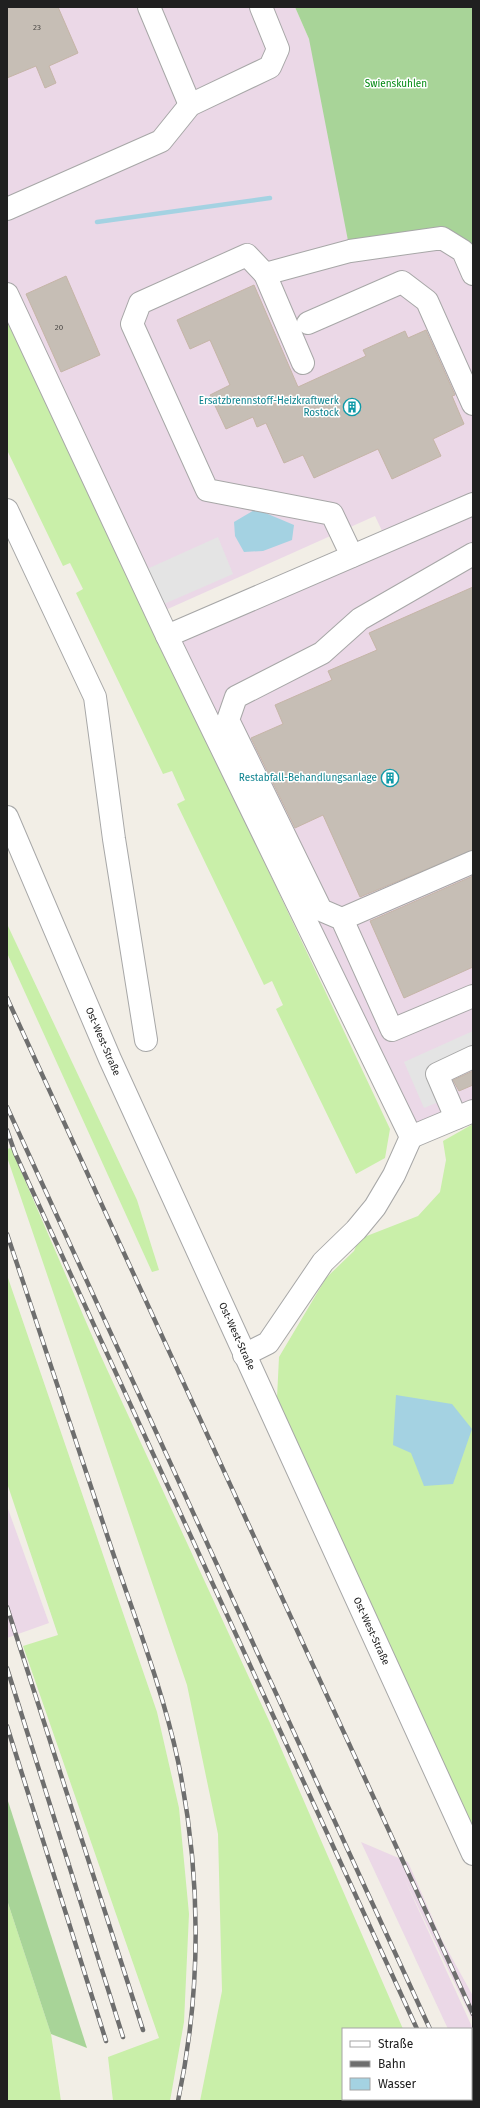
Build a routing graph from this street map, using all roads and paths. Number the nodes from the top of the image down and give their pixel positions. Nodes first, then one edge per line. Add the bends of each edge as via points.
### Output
1 (149, 7) edge
2 (261, 7) edge
3 (190, 105) junction
4 (7, 209) edge
5 (265, 274) junction
6 (473, 274) edge
7 (7, 294) edge
8 (308, 323) dead end
9 (303, 363) dead end
10 (473, 404) edge
11 (473, 504) edge
12 (7, 510) edge
13 (473, 554) edge
14 (352, 556) junction
15 (167, 636) junction
16 (7, 817) edge
17 (473, 862) edge
18 (342, 919) junction
19 (473, 996) edge
20 (146, 1040) dead end
21 (473, 1057) edge
22 (464, 1114) edge
23 (411, 1137) junction
24 (244, 1355) junction
25 (473, 1854) edge

1 - 3 street
2 - 3 street via 278,49 270,67
3 - 4 street via 161,141
5 - 6 street via 350,251 442,238 463,251
5 - 9 street
5 - 14 street via 247,255 140,303 132,324 207,490 332,514
7 - 15 street
8 - 10 street via 402,282 427,301
11 - 14 street
12 - 20 street via 95,697 114,839
13 - 18 street via 360,619 322,653 236,697 228,720 320,910
14 - 15 street
15 - 23 street
16 - 24 street, Ost-West-Straße via 110,1059
17 - 18 street
18 - 19 street via 392,1030
21 - 22 street via 436,1074
22 - 23 street
23 - 24 street via 394,1175 375,1207 323,1262 268,1343
24 - 25 street, Ost-West-Straße

